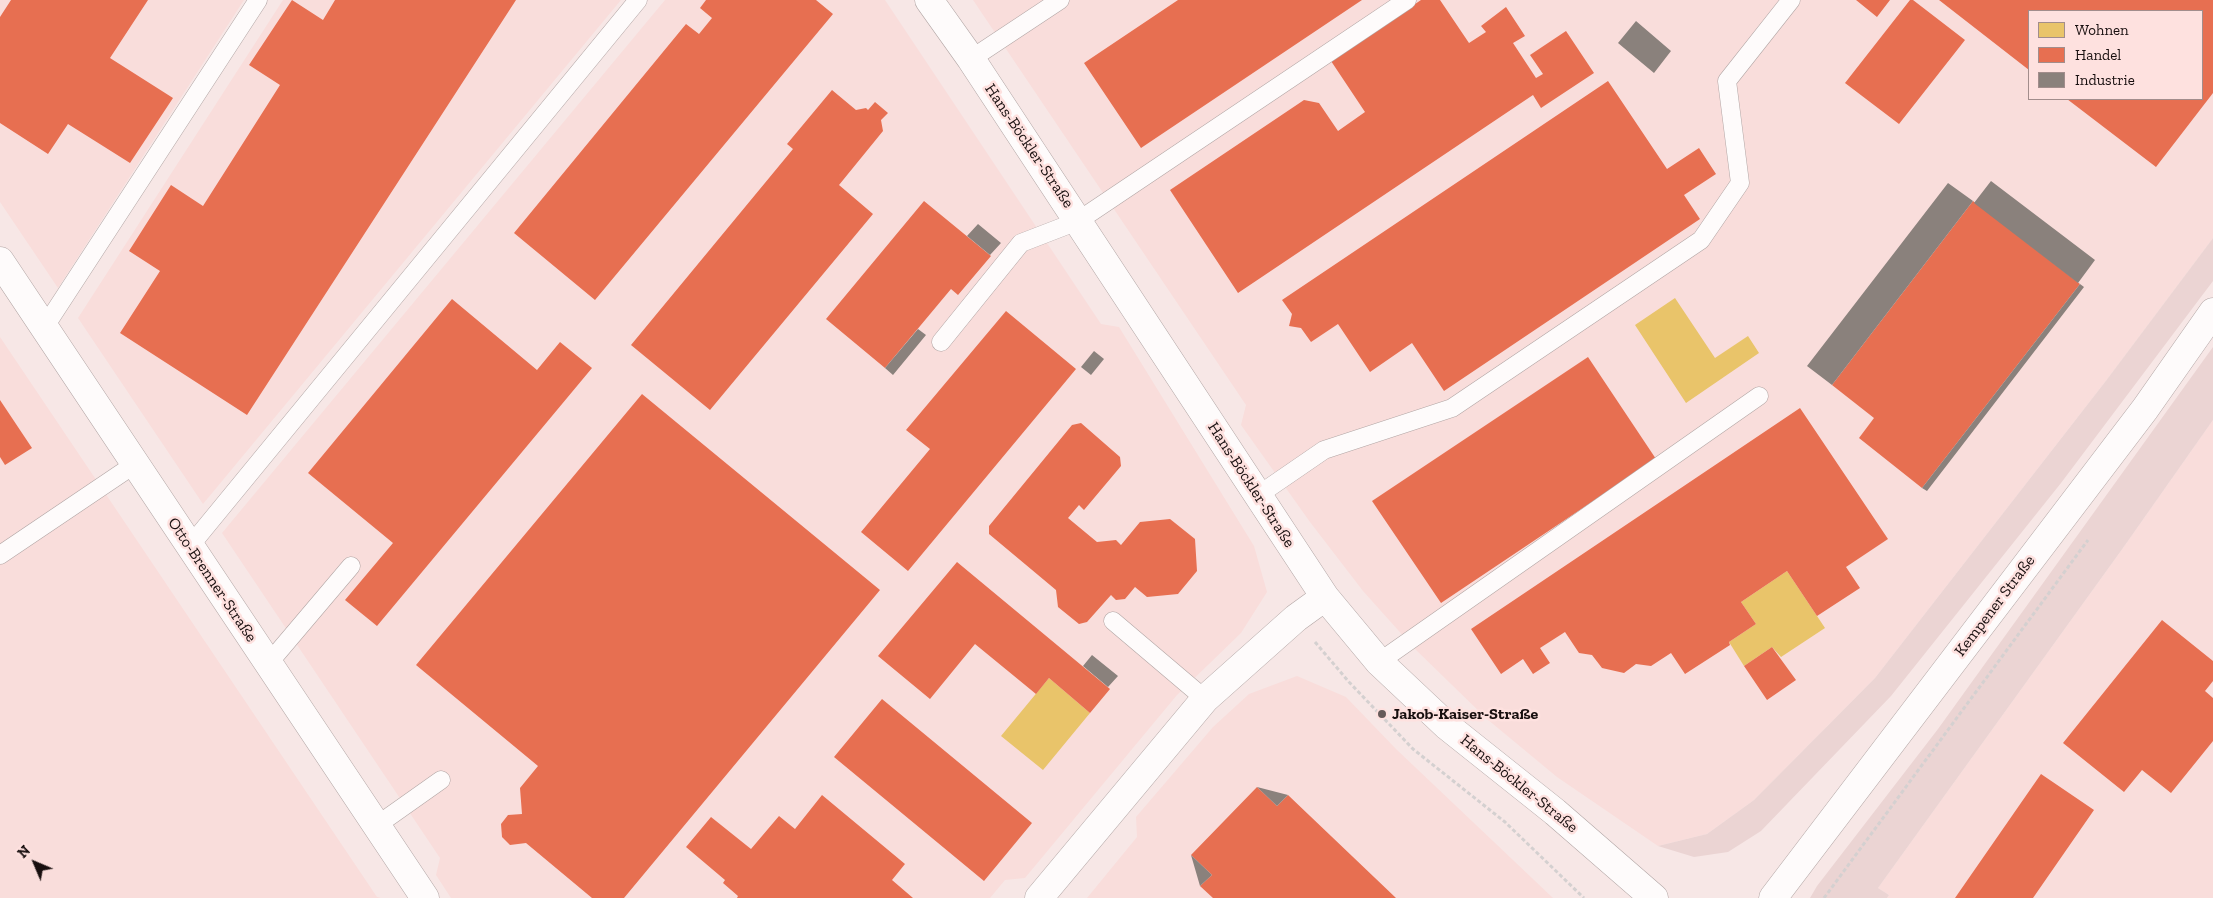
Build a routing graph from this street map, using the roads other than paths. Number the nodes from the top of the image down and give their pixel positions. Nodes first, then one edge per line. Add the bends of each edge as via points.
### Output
1 (258, 0) edge
2 (638, 0) edge
3 (929, 0) edge
4 (1060, 0) edge
5 (1407, 0) edge
6 (1791, 0) edge
7 (971, 59) junction
8 (1078, 221) junction
9 (0, 261) edge
10 (2213, 312) edge
11 (44, 328) junction
12 (941, 342) dead end
13 (1759, 396) dead end
14 (135, 464) junction
15 (1257, 496) junction
16 (190, 546) junction
17 (0, 555) edge
18 (351, 566) dead end
19 (1325, 597) junction
20 (1112, 621) dead end
21 (1379, 662) junction
22 (268, 664) junction
23 (1205, 699) junction
24 (441, 780) dead end
25 (376, 826) junction
26 (425, 898) edge
27 (1039, 898) edge
28 (1654, 898) edge
29 (1772, 898) edge

1 - 11 lane
2 - 16 lane
3 - 7 street, Hans-Böckler-Straße
4 - 7 lane
5 - 8 lane
6 - 15 lane via 1727,81 1740,183 1701,240 1452,408 1324,450
7 - 8 street, Hans-Böckler-Straße
8 - 12 lane via 1021,243
8 - 15 street, Hans-Böckler-Straße
9 - 11 street, Otto-Brenner-Straße
10 - 29 street, Kempener Straße via 2145,409
11 - 14 street, Otto-Brenner-Straße
13 - 21 lane
14 - 16 street, Otto-Brenner-Straße
14 - 17 lane
15 - 19 street, Hans-Böckler-Straße
16 - 22 street, Otto-Brenner-Straße
18 - 22 lane
19 - 21 street, Hans-Böckler-Straße
19 - 23 street via 1296,618
20 - 23 lane
21 - 28 street, Hans-Böckler-Straße via 1446,726 1555,812
22 - 25 street, Otto-Brenner-Straße
23 - 27 street
24 - 25 lane
25 - 26 street, Otto-Brenner-Straße

